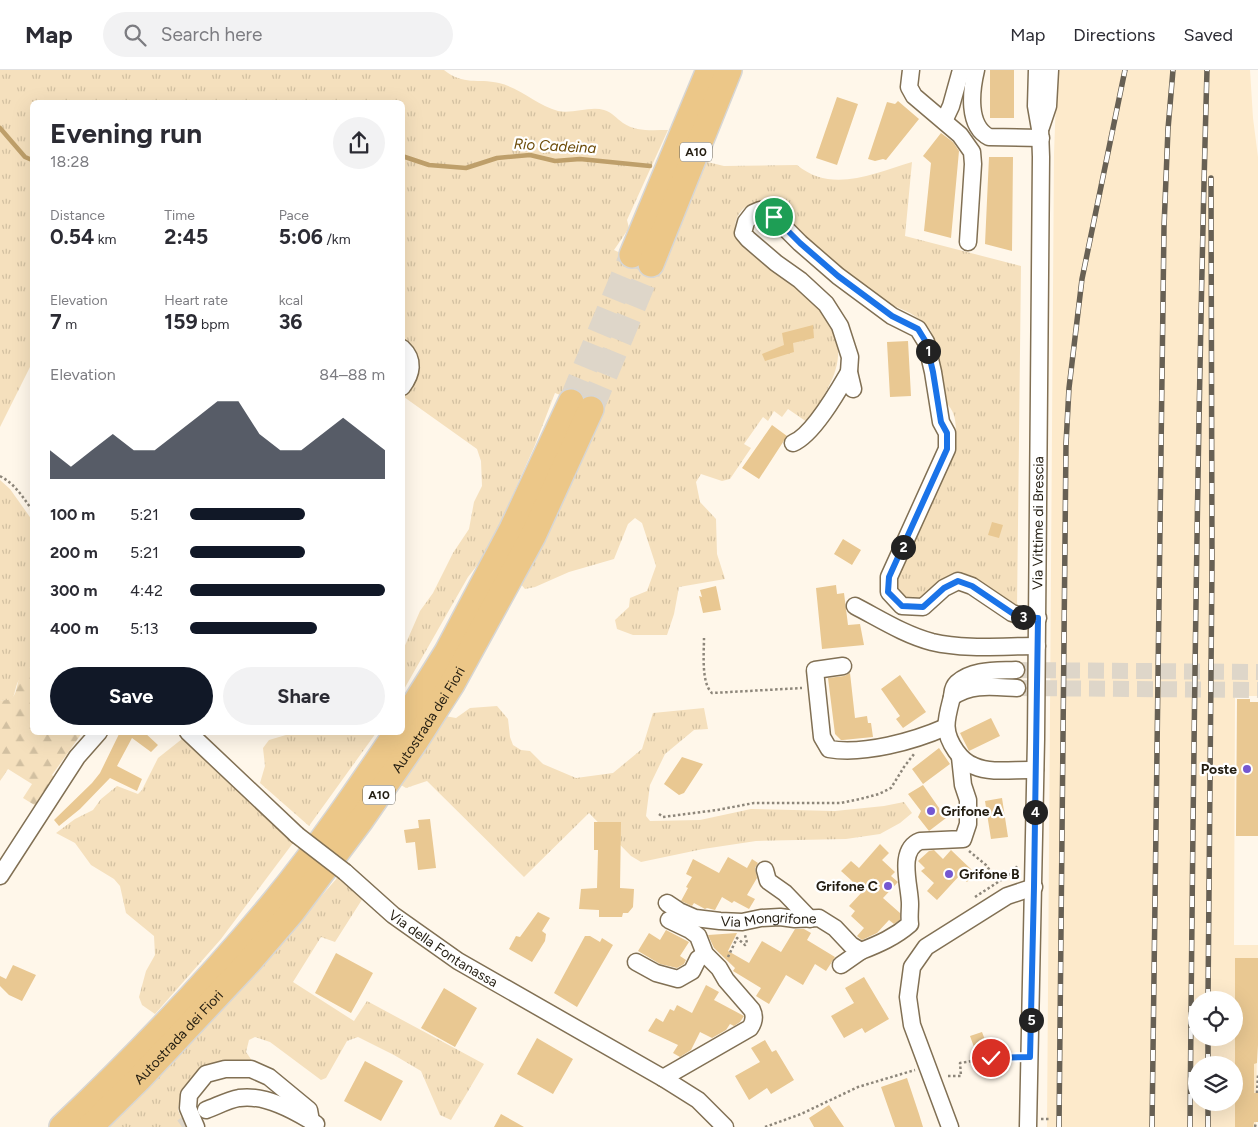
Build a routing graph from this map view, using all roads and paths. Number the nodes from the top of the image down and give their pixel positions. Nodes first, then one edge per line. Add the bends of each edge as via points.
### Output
1 (709, 70) edge
2 (730, 70) edge
3 (910, 70) edge
4 (961, 70) edge
5 (976, 70) edge
6 (1037, 70) edge
7 (1050, 70) edge
8 (944, 122) junction
9 (1040, 134) junction
10 (654, 230) junction
11 (968, 242) dead end
12 (642, 260) tunnel mouth
13 (405, 352) edge
14 (849, 372) junction
15 (405, 381) edge
16 (853, 388) dead end
17 (793, 443) dead end
18 (0, 476) edge
19 (30, 507) edge
20 (855, 606) dead end
21 (1038, 618) junction
22 (704, 638) dead end
23 (1037, 646) junction
24 (843, 666) dead end
25 (1016, 670) tunnel mouth
26 (816, 687) junction
27 (1017, 688) tunnel mouth
28 (952, 697) junction
29 (405, 719) edge
30 (946, 726) junction
31 (96, 735) edge
32 (191, 735) edge
33 (395, 735) edge
34 (928, 735) junction
35 (960, 757) junction
36 (1035, 770) junction
37 (659, 814) dead end
38 (963, 838) junction
39 (765, 870) dead end
40 (0, 876) edge
41 (1034, 887) junction
42 (1007, 896) junction
43 (667, 903) dead end
44 (810, 919) junction
45 (669, 920) dead end
46 (746, 938) dead end
47 (861, 951) junction
48 (705, 954) junction
49 (636, 962) dead end
50 (841, 965) dead end
51 (719, 968) junction
52 (1030, 1057) junction
53 (917, 1069) dead end
54 (947, 1071) dead end
55 (1258, 1074) edge
56 (663, 1078) junction
57 (1257, 1093) dead end
58 (206, 1110) tunnel mouth
59 (1256, 1122) dead end
60 (315, 1124) edge
61 (62, 1127) edge
62 (90, 1127) edge
63 (196, 1127) edge
64 (725, 1127) edge
65 (737, 1127) edge
66 (764, 1127) edge
67 (950, 1127) edge
68 (1028, 1127) edge
69 (1256, 1127) edge

1 - 10 highway, A10
2 - 10 highway, A10
3 - 8 street via 909,87 914,96
4 - 8 street
5 - 9 street via 974,118 983,134 989,138
6 - 9 street, Via Vittime di Brescia via 1036,106
7 - 9 street, Via Vittime di Brescia via 1048,106
8 - 11 street via 960,135 972,152
9 - 21 street, Via Vittime di Brescia
10 - 12 highway, A10
13 - 15 street via 412,366
14 - 16 street
14 - 17 street via 807,435
14 - 21 street via 850,357 840,326 826,304 748,239 744,232 753,213 760,210 768,212 838,276 892,316 918,329 926,342 941,422 947,433 947,449 889,577 888,592 902,606 923,607 944,588 958,581 972,586 1012,613
18 - 19 path via 16,488
20 - 23 street via 933,642
21 - 23 street, Via Vittime di Brescia
22 - 26 path via 704,675 712,694
23 - 36 street, Via Vittime di Brescia
24 - 26 street via 815,670
25 - 28 street via 978,672 958,683 952,689
26 - 34 street via 822,737 828,749 866,750
27 - 28 street via 980,686 968,688
28 - 30 street
29 - 62 highway, Autostrada dei Fiori / A10 via 447,652 581,405 533,536 452,684 415,742 292,912 153,1065
30 - 34 street
30 - 35 street via 949,741
31 - 40 street via 77,757
32 - 56 street, Via della Fontanassa, bridge via 297,835 345,872 392,915 458,961
33 - 61 highway, Autostrada dei Fiori / A10 via 324,836 231,953 165,1026
34 - 37 path via 892,788 879,794 842,803 754,803 663,818
35 - 36 street via 975,767 990,770
35 - 38 street via 968,800 968,824
36 - 41 street, Via Vittime di Brescia
38 - 42 path via 971,854 986,865
38 - 47 street via 914,844 906,868 910,924 899,934
39 - 44 street via 768,881 785,893
41 - 42 street
41 - 52 street, Via Vittime di Brescia
42 - 67 street via 926,947 912,966 908,997 912,1025
43 - 44 street, Via Mongrifone via 695,918 742,922 761,918
44 - 47 street, Via Mongrifone via 819,918
45 - 48 street via 698,936
46 - 51 path via 745,944 737,938
47 - 50 street
48 - 49 street via 698,959 692,971 678,980
48 - 51 street
51 - 56 street via 752,1010 753,1024
52 - 54 path via 960,1063 961,1076 949,1077
52 - 68 street, Via Vittime di Brescia
53 - 66 path via 858,1087 801,1114
55 - 57 path
56 - 64 street, Via della Fontanassa via 698,1100
58 - 60 street via 239,1098 254,1098 280,1106
59 - 69 path
60 - 63 street via 309,1110 269,1077 251,1069 225,1068 206,1074 189,1095 188,1108
64 - 65 street

